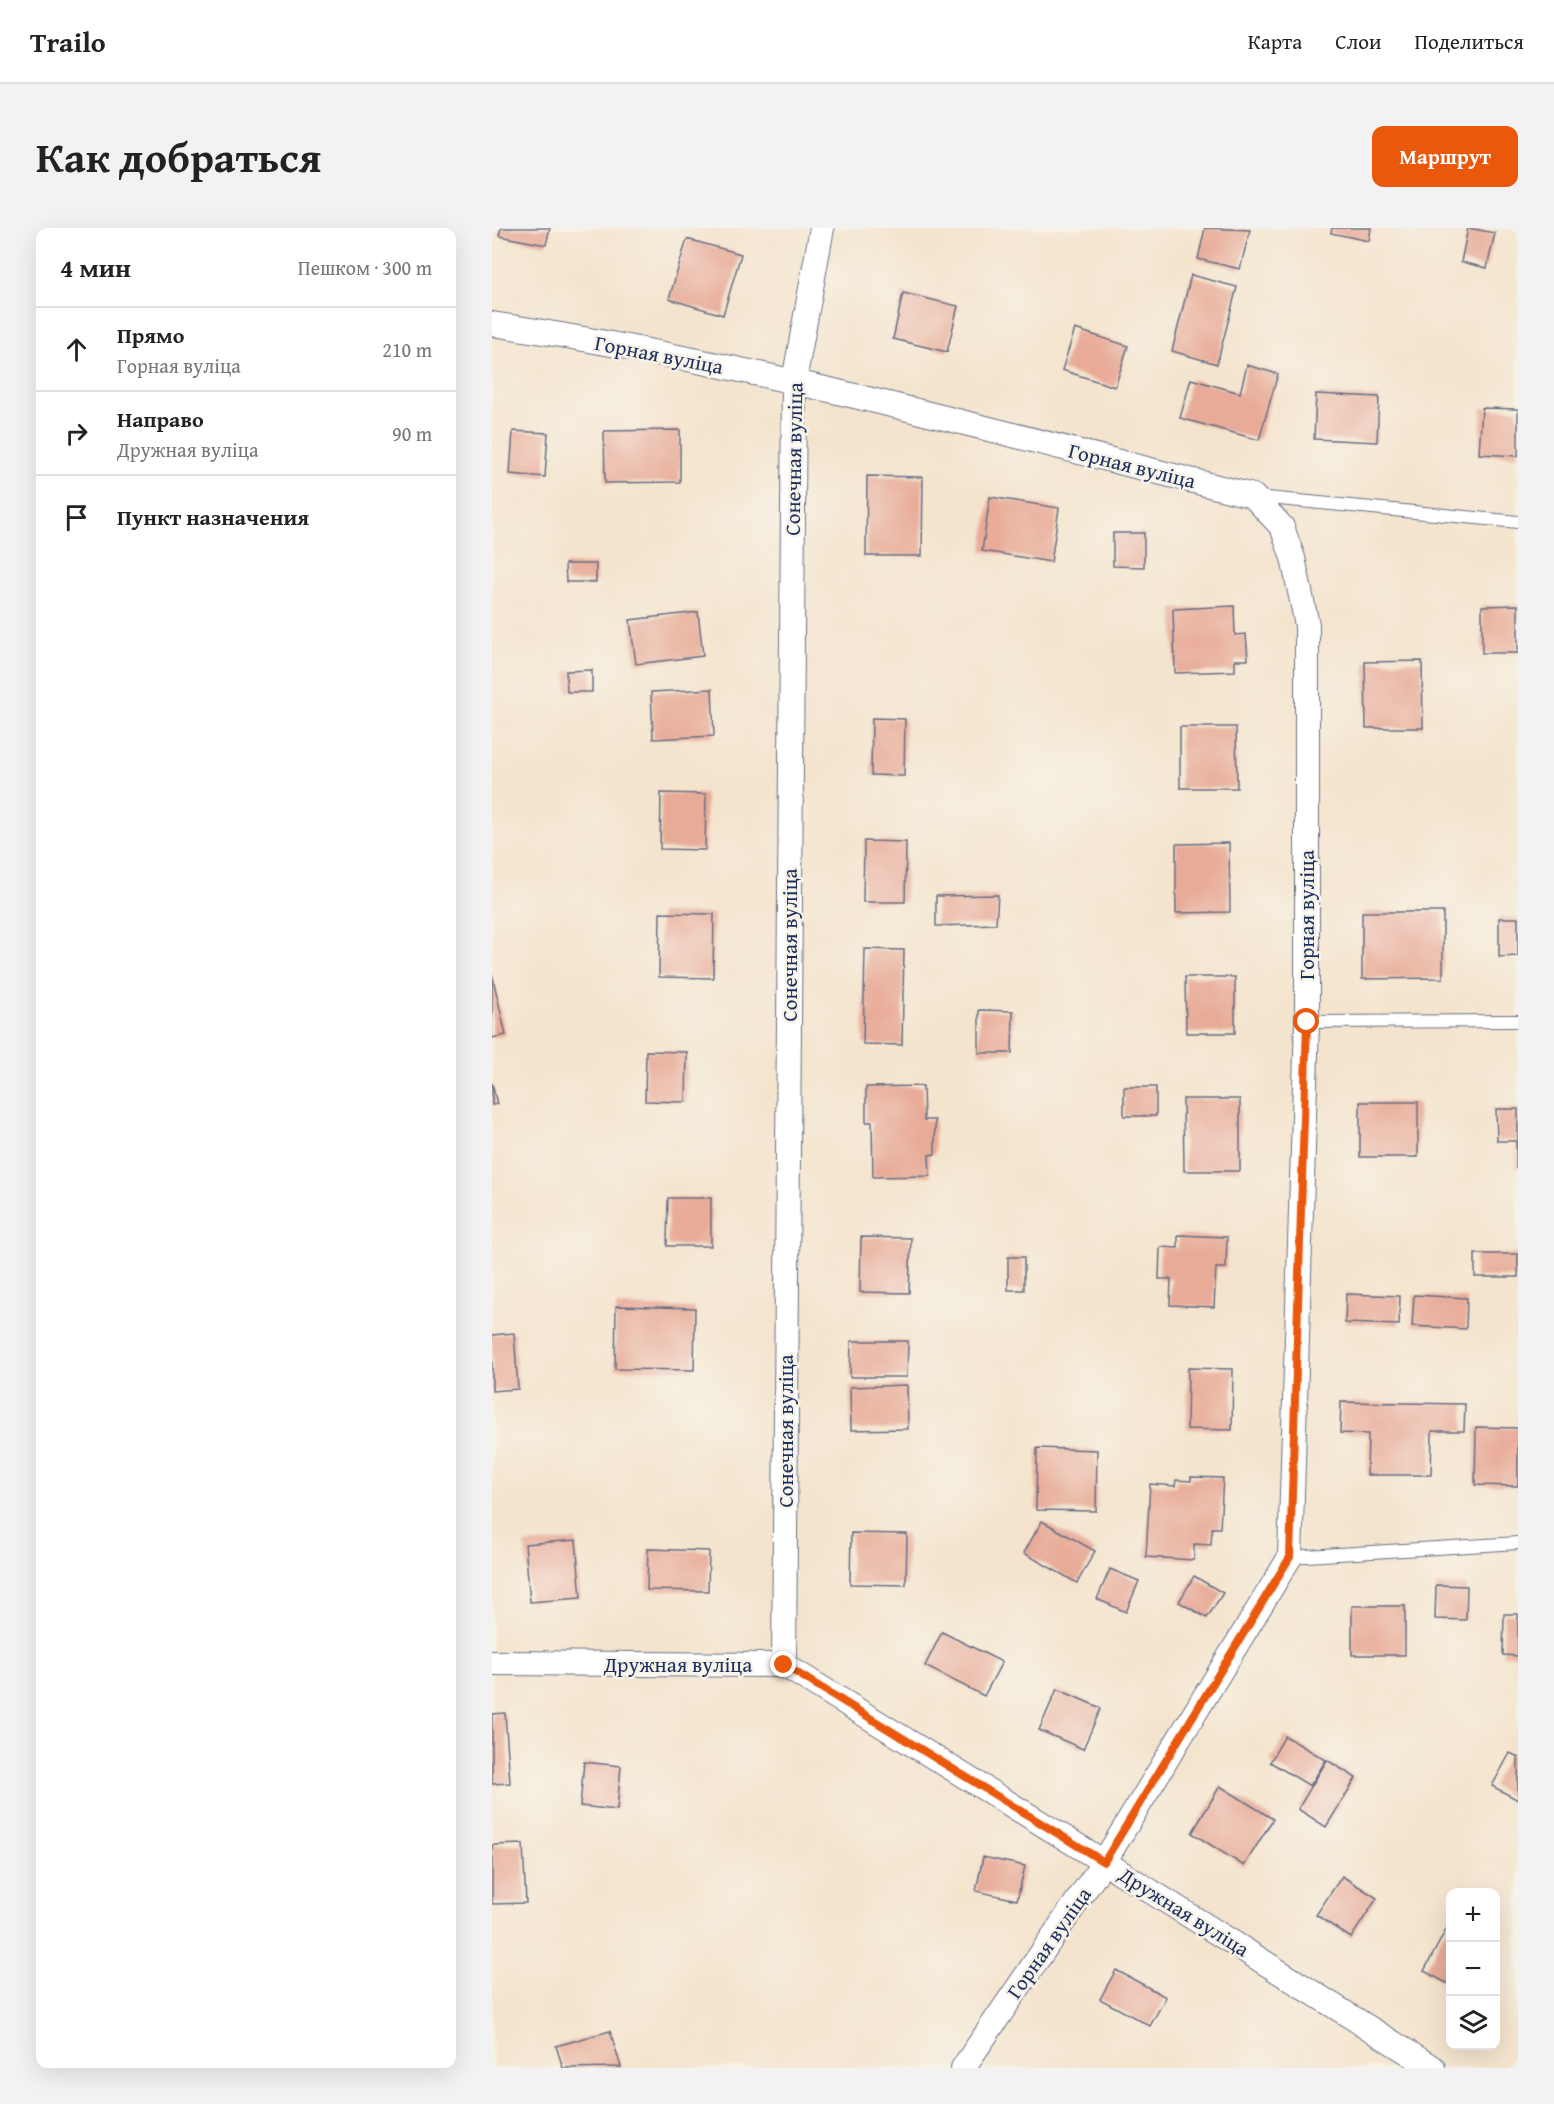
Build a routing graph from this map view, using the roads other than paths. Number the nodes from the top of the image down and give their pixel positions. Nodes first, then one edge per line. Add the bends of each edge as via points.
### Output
1 (822, 228) edge
2 (492, 324) edge
3 (794, 381) junction
4 (1253, 496) junction
5 (1518, 522) edge
6 (1518, 1021) edge
7 (1307, 1022) junction
8 (1518, 1543) edge
9 (1290, 1557) junction
10 (492, 1663) edge
11 (784, 1665) junction
12 (1104, 1862) junction
13 (963, 2068) edge
14 (1433, 2068) edge

1 - 3 street, Сонечная вуліца
2 - 3 street, Горная вуліца
3 - 4 street, Горная вуліца
3 - 11 street, Сонечная вуліца
4 - 5 lane
4 - 7 street, Горная вуліца via 1282,527 1307,625
6 - 7 lane
7 - 9 street, Горная вуліца
8 - 9 lane
9 - 12 street, Горная вуліца
10 - 11 street, Дружная вуліца
11 - 12 street, Дружная вуліца
12 - 13 street, Горная вуліца
12 - 14 street, Дружная вуліца

